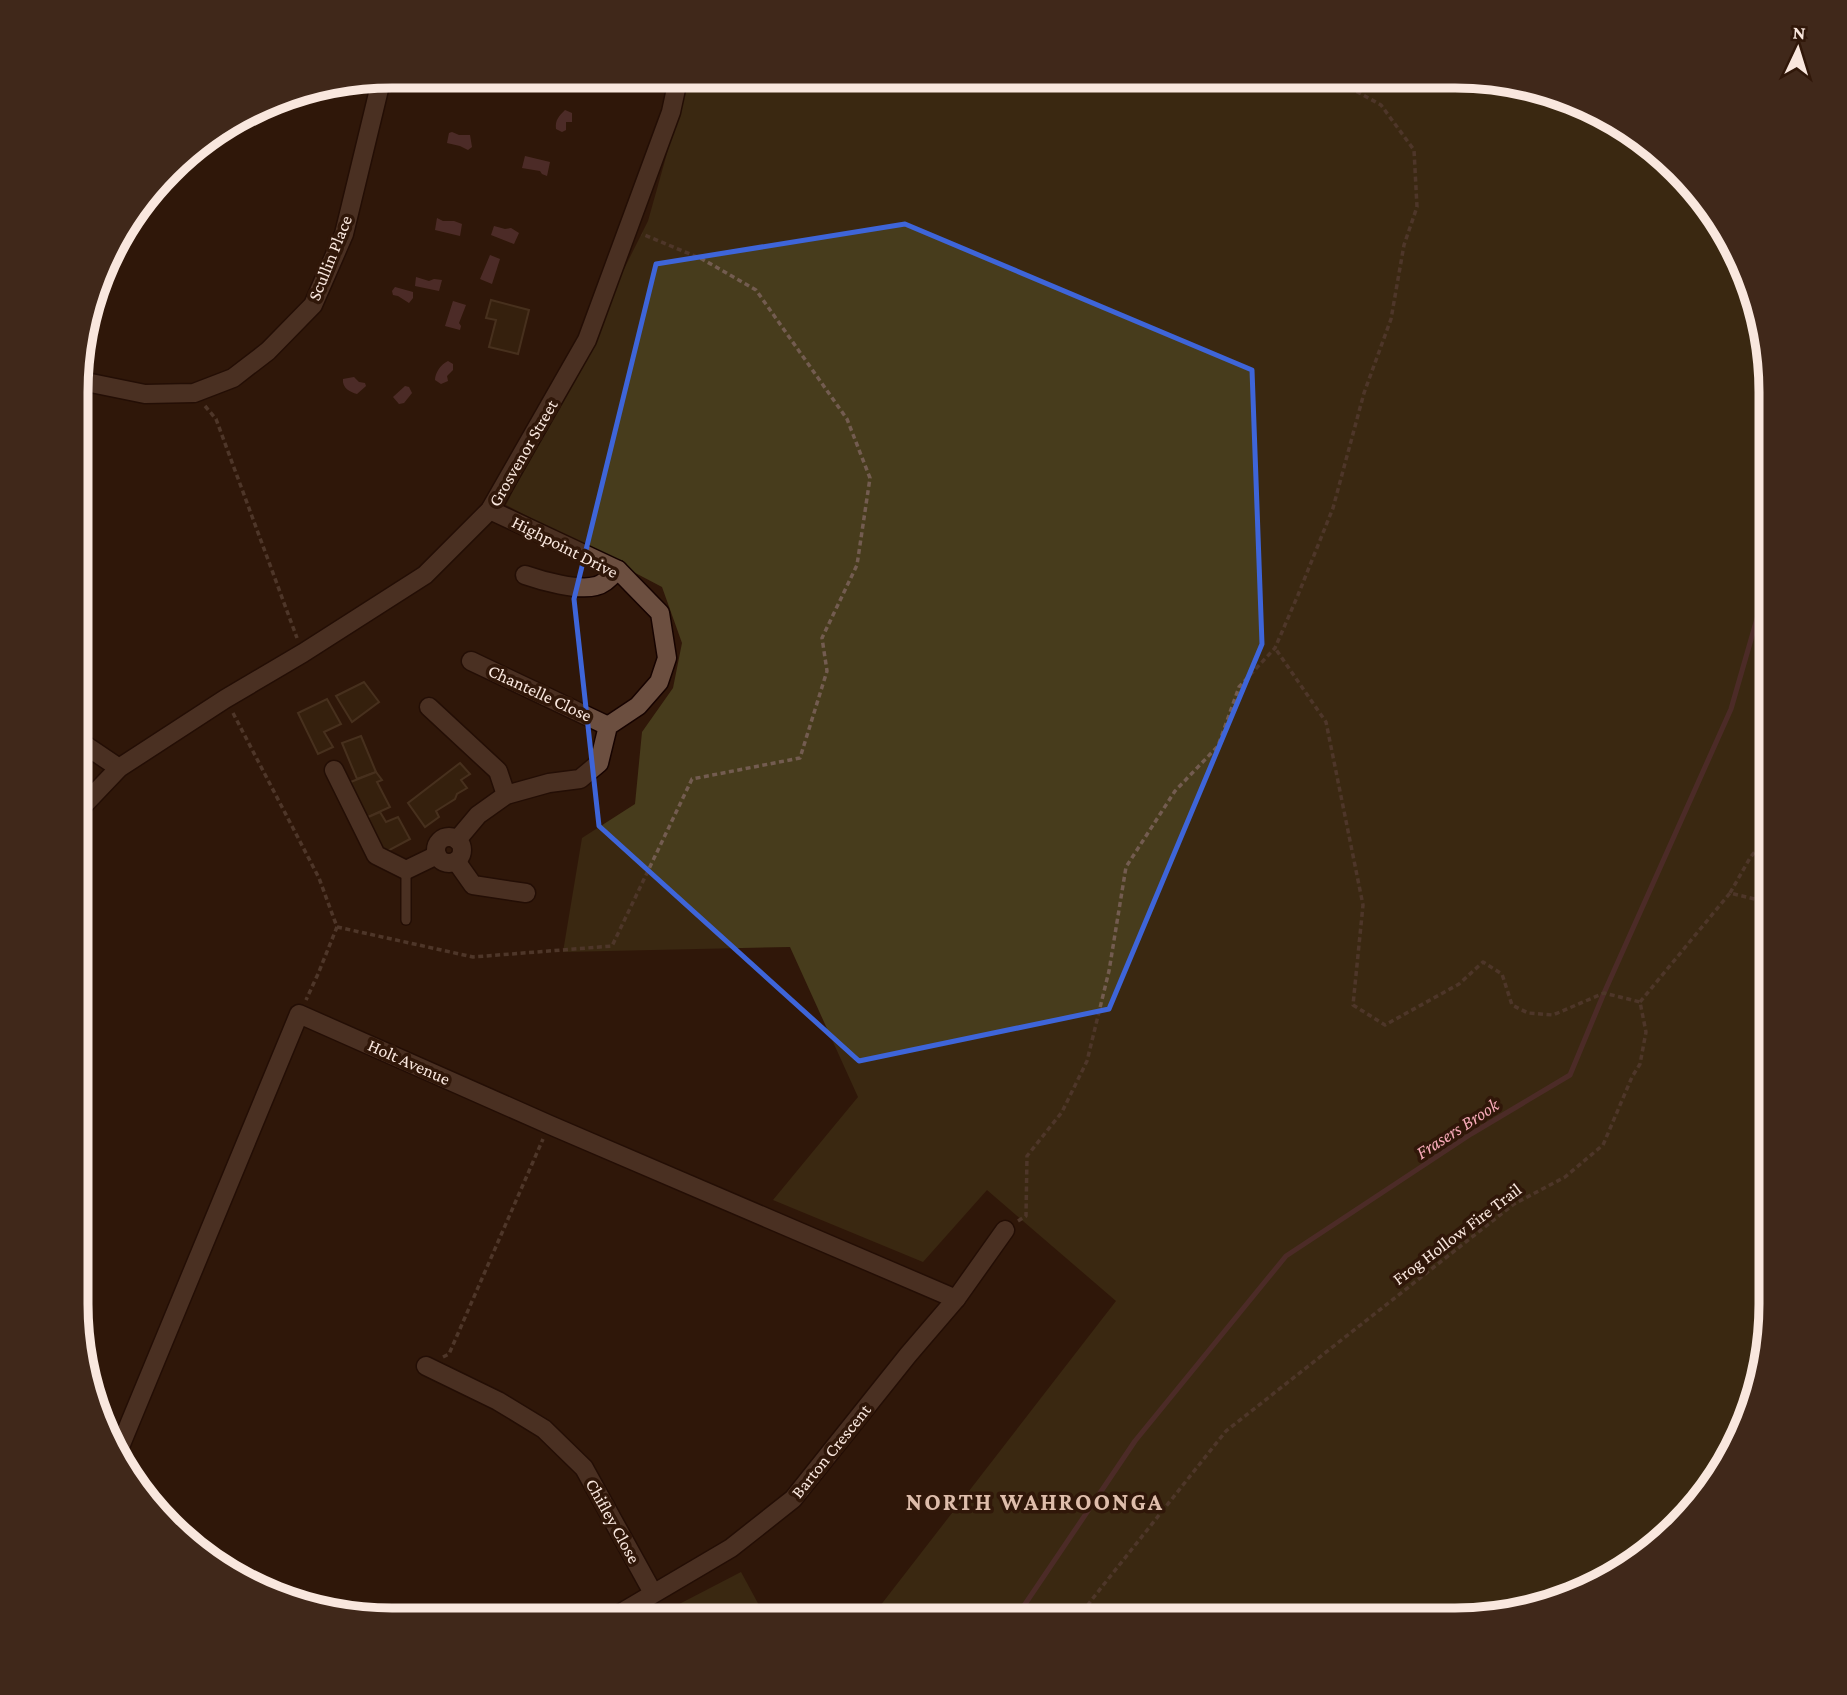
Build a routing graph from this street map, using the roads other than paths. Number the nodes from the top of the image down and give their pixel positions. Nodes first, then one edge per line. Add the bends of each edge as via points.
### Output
1 (379, 88) edge
2 (676, 88) edge
3 (88, 382) edge
4 (491, 510) junction
5 (618, 570) junction
6 (525, 575) dead end
7 (471, 661) dead end
8 (429, 707) dead end
9 (608, 726) junction
10 (88, 747) edge
11 (119, 768) junction
12 (334, 769) dead end
13 (506, 795) junction
14 (88, 801) edge
15 (457, 840) junction
16 (438, 855) junction
17 (456, 861) junction
18 (407, 870) junction
19 (526, 893) dead end
20 (405, 920) dead end
21 (1004, 1230) road end
22 (956, 1299) junction
23 (426, 1366) dead end
24 (122, 1443) edge
25 (653, 1593) junction
26 (629, 1608) edge

1 - 3 street, Scullin Place via 344,234 313,305 268,351 233,378 194,393 145,394
2 - 4 street, Grosvenor Street via 587,341
4 - 5 street, Highpoint Drive
4 - 11 street, Grosvenor Street via 425,575
5 - 6 street via 594,587
5 - 9 street, Highpoint Drive via 660,612 667,658 659,682 638,706
7 - 9 street, Chantelle Close
8 - 13 street via 498,771
9 - 13 street via 599,763 580,779
10 - 11 street
11 - 14 street, Grosvenor Street
12 - 18 street via 376,855
13 - 15 street via 478,815
15 - 16 street via 442,840
15 - 17 street via 462,851
16 - 17 street via 443,862
16 - 18 street
17 - 19 street via 473,885
18 - 20 lane
21 - 22 street, Barton Crescent
22 - 24 street, Holt Avenue via 299,1014
22 - 25 street, Barton Crescent via 793,1499 732,1548
23 - 25 street, Chifley Close via 499,1401 544,1429 584,1468
25 - 26 street, Barton Crescent

